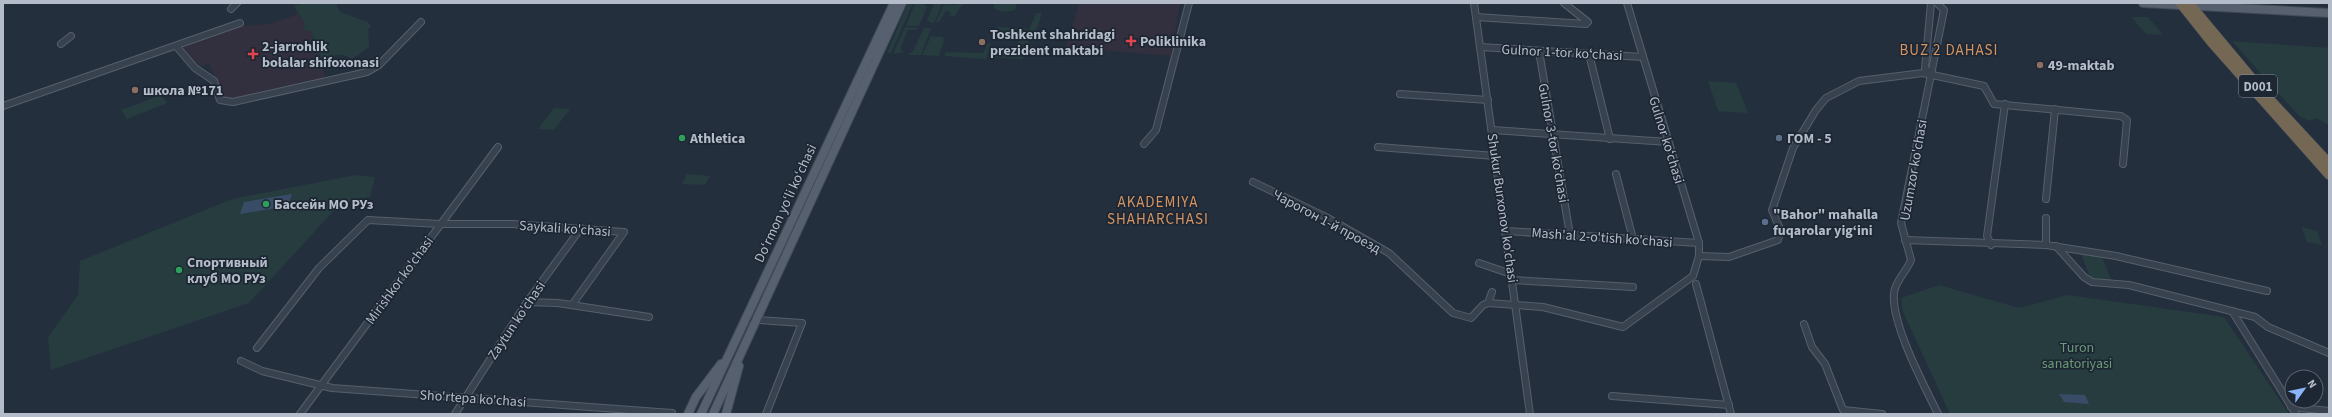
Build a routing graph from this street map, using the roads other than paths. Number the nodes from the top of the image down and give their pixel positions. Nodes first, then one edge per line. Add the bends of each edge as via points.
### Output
1 (237, 3) edge
2 (894, 3) edge
3 (902, 3) edge
4 (1189, 3) edge
5 (1474, 3) edge
6 (1564, 3) edge
7 (1627, 3) edge
8 (1931, 3) edge
9 (1937, 3) edge
10 (2143, 3) edge
11 (2234, 3) edge
12 (2180, 4) edge
13 (2190, 4) edge
14 (2285, 6) junction
15 (2329, 8) edge
16 (231, 9) dead end
17 (2291, 11) junction
18 (2329, 13) edge
19 (1476, 17) junction
20 (421, 22) dead end
21 (240, 23) dead end
22 (71, 36) dead end
23 (61, 44) dead end
24 (176, 46) junction
25 (1480, 47) junction
26 (1539, 51) junction
27 (1588, 54) junction
28 (1643, 57) junction
29 (1930, 74) junction
30 (1400, 94) dead end
31 (1488, 100) junction
32 (2005, 104) junction
33 (3, 106) edge
34 (2055, 109) junction
35 (1492, 130) junction
36 (1554, 134) junction
37 (1610, 139) junction
38 (1668, 142) junction
39 (1144, 144) dead end
40 (498, 147) dead end
41 (1378, 147) dead end
42 (1495, 156) junction
43 (2329, 163) edge
44 (2123, 164) dead end
45 (1616, 174) dead end
46 (2329, 175) edge
47 (1253, 182) dead end
48 (2046, 199) dead end
49 (2046, 218) dead end
50 (440, 224) junction
51 (581, 228) junction
52 (1506, 231) junction
53 (1570, 235) junction
54 (1633, 239) junction
55 (1905, 240) junction
56 (1699, 243) junction
57 (1991, 245) junction
58 (2046, 245) junction
59 (2056, 246) junction
60 (1700, 256) junction
61 (1479, 263) dead end
62 (1512, 277) junction
63 (1696, 284) dead end
64 (1633, 287) dead end
65 (2267, 291) dead end
66 (1492, 292) dead end
67 (527, 302) junction
68 (1488, 303) junction
69 (572, 305) junction
70 (1516, 306) junction
71 (2232, 311) junction
72 (649, 317) dead end
73 (746, 320) junction
74 (756, 320) junction
75 (1804, 324) dead end
76 (257, 348) dead end
77 (732, 349) junction
78 (742, 350) junction
79 (2329, 353) edge
80 (241, 362) dead end
81 (322, 385) junction
82 (1612, 396) dead end
83 (2284, 396) edge
84 (466, 397) junction
85 (1729, 405) junction
86 (2310, 409) edge
87 (615, 411) edge
88 (2329, 411) edge
89 (672, 413) dead end
90 (300, 414) edge
91 (455, 414) edge
92 (688, 414) edge
93 (701, 414) edge
94 (713, 414) edge
95 (726, 414) edge
96 (766, 414) edge
97 (1530, 414) edge
98 (1731, 414) edge
99 (1882, 414) edge
100 (1938, 414) edge

1 - 16 street
2 - 73 main road, Do‘rmon yo‘li ko‘chasi
3 - 74 main road, Do‘rmon yo‘li ko‘chasi
4 - 39 street via 1156,130
5 - 19 street, Shukur Burxonov ko'chasi
6 - 19 street via 1588,22
7 - 28 street, Gulnor koʻchasi
8 - 29 street, Uzumzor ko'chasi via 1925,68
9 - 29 street, Uzumzor ko'chasi via 1944,10
10 - 12 main road
11 - 14 main road
12 - 13 main road
12 - 46 highway, D001
13 - 17 main road
13 - 43 highway, D001 via 2246,72
14 - 15 main road
14 - 17 main road
17 - 18 main road
19 - 25 street, Shukur Burxonov ko'chasi
20 - 24 street via 379,65 367,72 233,102 220,100 214,81 195,68
21 - 24 street
22 - 23 street
24 - 33 street
25 - 26 street, Gulnor 1-tor koʻchasi
25 - 31 street, Shukur Burxonov ko'chasi
26 - 27 street, Gulnor 1-tor koʻchasi
26 - 36 street, Gulnor 3-tor koʻchasi
27 - 28 street, Gulnor 1-tor koʻchasi
27 - 37 street
28 - 38 street, Gulnor koʻchasi
29 - 32 street via 1984,86 1991,102
29 - 55 street, Uzumzor ko'chasi via 1902,223
29 - 60 street via 1867,79 1826,98 1792,151 1772,210 1780,229 1778,240 1729,257
30 - 31 street
31 - 35 street, Shukur Burxonov ko'chasi
32 - 34 street
32 - 57 street via 1987,236
34 - 44 street via 2119,115 2126,119
34 - 48 street
35 - 36 street
35 - 42 street, Shukur Burxonov ko'chasi
36 - 37 street
36 - 53 street, Gulnor 3-tor koʻchasi
37 - 38 street
38 - 56 street, Gulnor koʻchasi
40 - 50 street, Mirishkor ko'chasi
41 - 42 street
42 - 52 street, Shukur Burxonov ko'chasi
45 - 54 street
47 - 68 street, Чарогон 1-й проезд via 1326,217 1389,253 1453,313 1471,318
49 - 58 street
50 - 51 street, Saykali ko'chasi via 512,224
50 - 76 street, Saykali ko'chasi via 366,221 319,268
50 - 81 street, Mirishkor ko'chasi
51 - 67 street, Zaytun ko'chasi
51 - 69 street, Saykali ko'chasi via 624,232
52 - 53 street, Mash'al 2-o'tish ko'chasi
52 - 62 street, Shukur Burxonov ko'chasi
53 - 54 street, Mash'al 2-o'tish ko'chasi
54 - 56 street, Mash'al 2-o'tish ko'chasi
55 - 57 street
55 - 100 street, Uzumzor ko'chasi via 1910,254 1909,266 1894,291 1895,313
56 - 60 street, Gulnor koʻchasi
57 - 58 street
58 - 59 street
59 - 65 street via 2116,256
59 - 71 street via 2084,278 2092,282 2129,285
60 - 70 street, Gulnor koʻchasi via 1693,276 1623,327 1543,307
61 - 62 street
62 - 64 street
62 - 70 street, Shukur Burxonov ko'chasi
63 - 85 street
66 - 68 street
67 - 69 street
67 - 84 street, Zaytun ko'chasi
68 - 70 street
69 - 72 street
70 - 97 street, Shukur Burxonov ko'chasi
71 - 79 street via 2255,317 2268,327
71 - 83 street
73 - 74 street
73 - 77 main road, Do‘rmon yo‘li ko‘chasi
74 - 78 main road, Do‘rmon yo‘li ko‘chasi
74 - 96 street via 802,323
75 - 99 street via 1812,347 1825,364 1843,410
77 - 92 main road via 696,396
77 - 93 main road, Do‘rmon yo‘li ko‘chasi
78 - 94 main road, Do‘rmon yo‘li ko‘chasi
78 - 95 main road
80 - 81 street, Sho'rtepa ko'chasi via 251,364 262,371
81 - 84 street, Sho'rtepa ko'chasi via 332,388
81 - 90 street, Mirishkor ko'chasi
82 - 85 street
84 - 87 street, Sho'rtepa ko'chasi
84 - 91 street, Zaytun ko'chasi
85 - 98 street
86 - 88 street
87 - 89 street, Sho'rtepa ko'chasi

